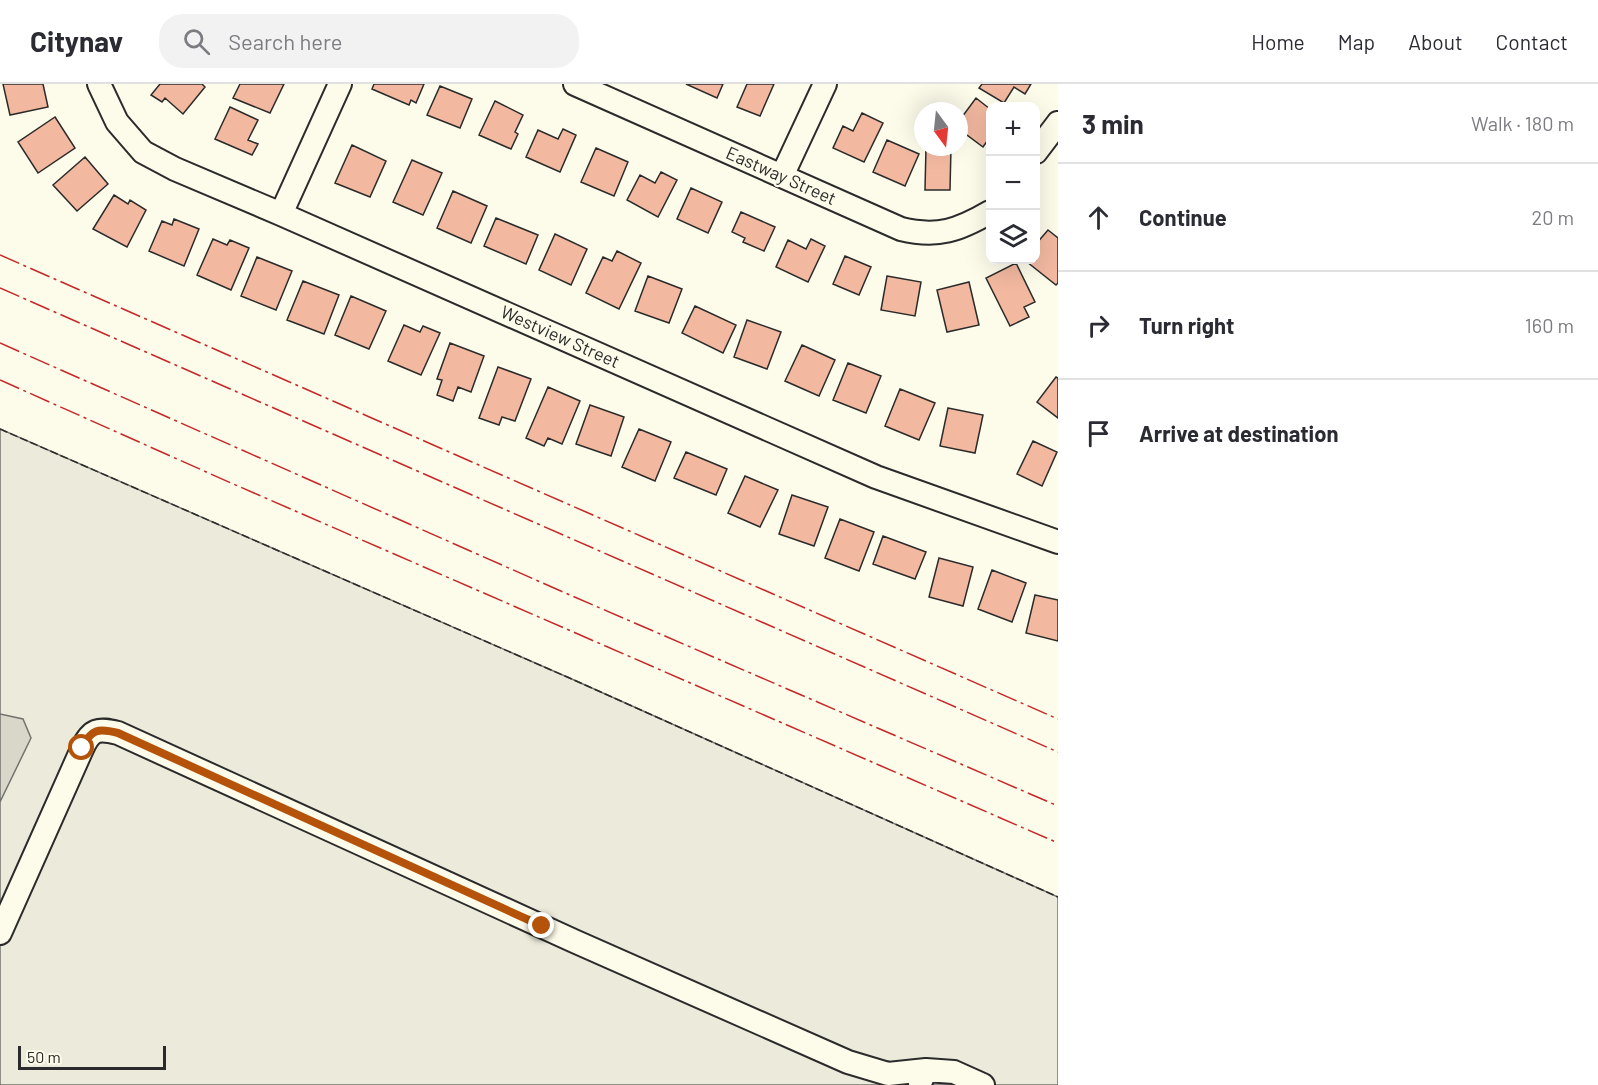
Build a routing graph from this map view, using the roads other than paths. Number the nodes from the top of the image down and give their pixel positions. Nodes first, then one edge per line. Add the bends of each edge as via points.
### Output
1 (99, 84) edge
2 (340, 84) edge
3 (575, 84) edge
4 (825, 84) edge
5 (1058, 123) edge
6 (1040, 146) edge
7 (782, 176) junction
8 (281, 214) junction
9 (986, 214) edge
10 (1058, 542) edge
11 (0, 933) edge
12 (923, 1077) edge
13 (983, 1085) edge

1 - 8 street, Westview Street via 117,122 143,152
2 - 8 street
3 - 7 street, Eastway Street
4 - 7 street
5 - 6 street
7 - 9 street, Eastway Street via 917,233 947,232
8 - 10 street, Westview Street via 876,477
11 - 12 street via 88,735 103,729 848,1062 888,1074
12 - 13 street via 954,1072

